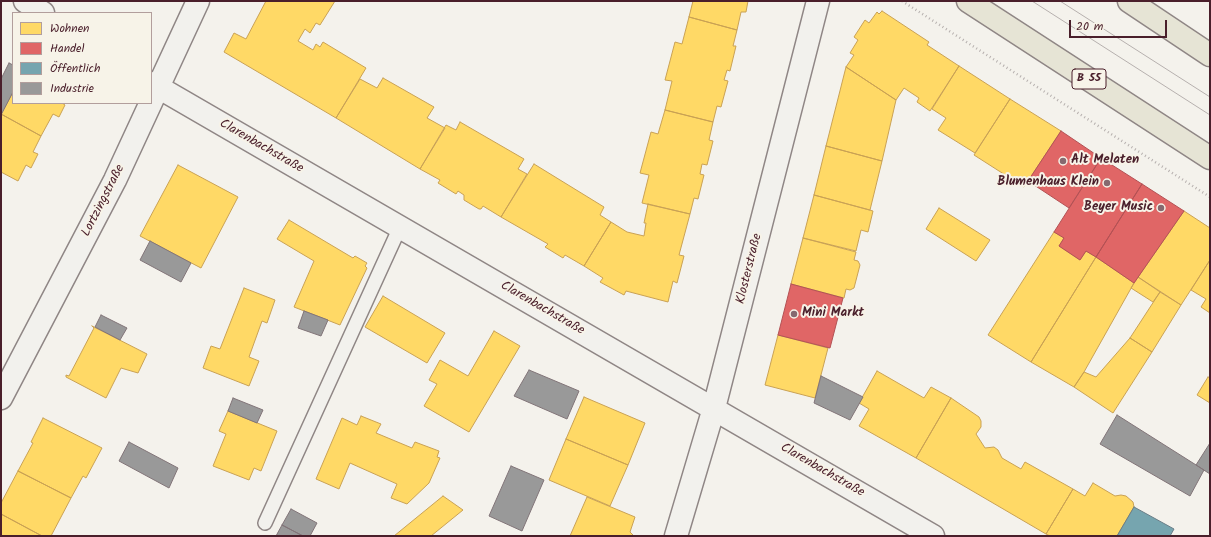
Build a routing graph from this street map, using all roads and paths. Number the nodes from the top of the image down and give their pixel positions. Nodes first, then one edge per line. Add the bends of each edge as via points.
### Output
1 (25, 1) edge
2 (198, 1) edge
3 (818, 1) edge
4 (902, 1) edge
5 (968, 1) edge
6 (1129, 1) edge
7 (42, 12) edge
8 (1210, 55) edge
9 (155, 85) edge
10 (147, 104) edge
11 (1210, 158) edge
12 (1210, 197) edge
13 (400, 227) junction
14 (1, 398) edge
15 (714, 408) junction
16 (265, 523) dead end
17 (676, 536) edge
18 (933, 536) edge

1 - 7 street
2 - 9 street, Lortzingstraße
3 - 15 street, Klosterstraße
4 - 12 path
5 - 11 main road, B 55
6 - 8 main road
9 - 13 street, Clarenbachstraße
10 - 14 street, Lortzingstraße via 115,180
13 - 15 street, Clarenbachstraße
13 - 16 lane
15 - 17 street, Klosterstraße
15 - 18 street, Clarenbachstraße

